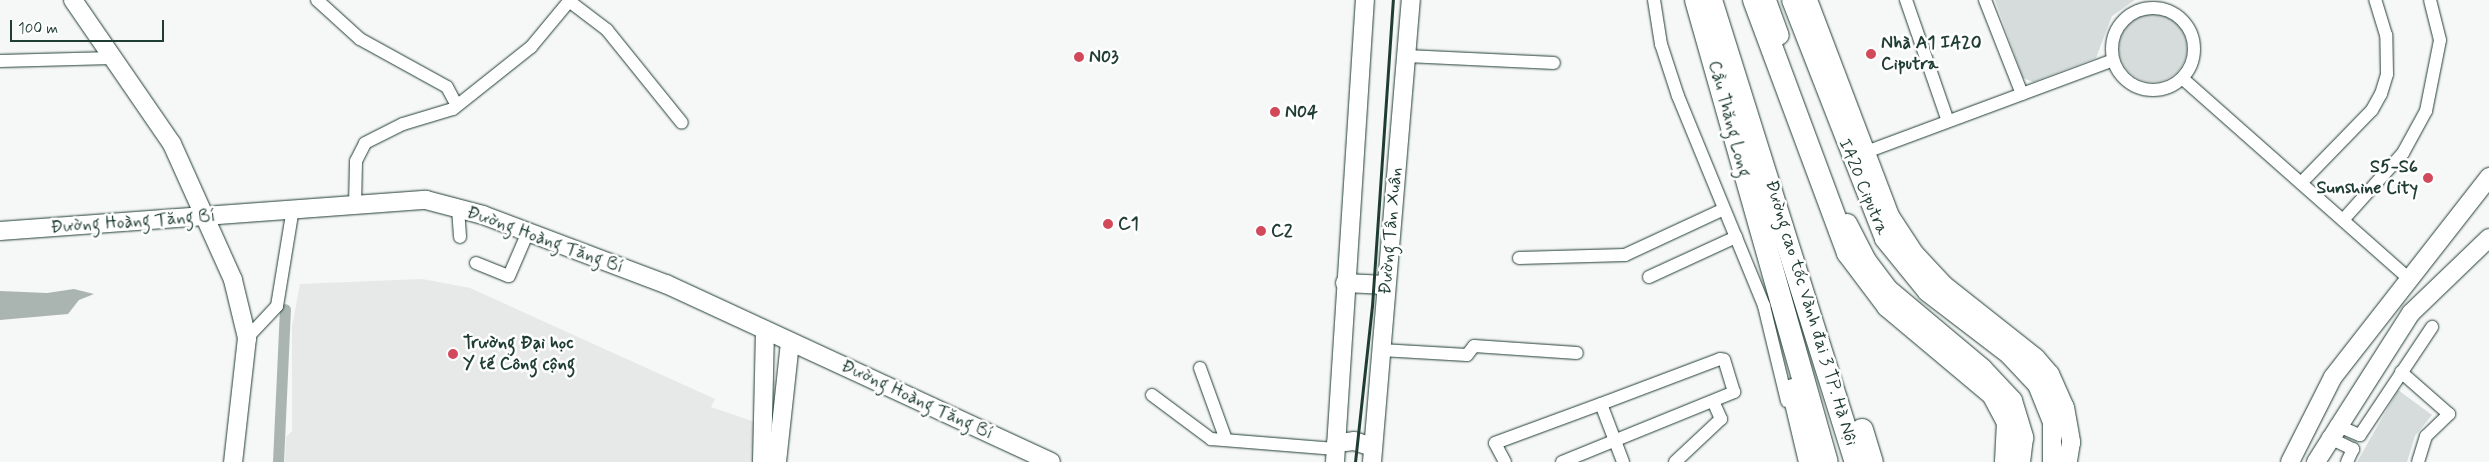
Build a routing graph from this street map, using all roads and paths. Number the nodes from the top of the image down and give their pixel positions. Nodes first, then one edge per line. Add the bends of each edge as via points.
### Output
1 (317, 0) edge
2 (1365, 0) edge
3 (1411, 0) edge
4 (1654, 0) edge
5 (1696, 0) edge
6 (1711, 0) edge
7 (1754, 0) edge
8 (1766, 0) edge
9 (1791, 0) edge
10 (1808, 0) edge
11 (1906, 0) edge
12 (1984, 0) edge
13 (2376, 0) edge
14 (2430, 0) edge
15 (569, 1) edge
16 (76, 2) edge
17 (2156, 4) edge
18 (1407, 56) junction
19 (112, 58) junction
20 (2113, 60) junction
21 (0, 61) edge
22 (1554, 63) dead end
23 (2182, 78) junction
24 (2022, 94) junction
25 (457, 106) junction
26 (1948, 121) junction
27 (682, 123) dead end
28 (1857, 155) junction
29 (1765, 163) junction
30 (2489, 177) edge
31 (2301, 183) junction
32 (355, 206) junction
33 (294, 208) junction
34 (458, 208) junction
35 (1724, 208) junction
36 (206, 218) junction
37 (2343, 220) junction
38 (0, 231) edge
39 (528, 232) junction
40 (460, 237) dead end
41 (1736, 237) junction
42 (2489, 238) edge
43 (1762, 239) junction
44 (1519, 258) dead end
45 (476, 263) dead end
46 (1649, 277) dead end
47 (2408, 278) junction
48 (1345, 283) junction
49 (1386, 286) junction
50 (2432, 327) dead end
51 (765, 330) junction
52 (247, 338) junction
53 (790, 342) junction
54 (1381, 350) junction
55 (1577, 354) dead end
56 (1200, 368) dead end
57 (2401, 372) junction
58 (1152, 394) dead end
59 (1714, 403) junction
60 (1601, 404) junction
61 (2332, 431) junction
62 (1225, 437) junction
63 (1615, 439) junction
64 (1336, 452) edge
65 (1373, 454) edge
66 (233, 462) edge
67 (762, 462) edge
68 (777, 462) edge
69 (1051, 462) edge
70 (1505, 462) edge
71 (1562, 462) edge
72 (1623, 462) edge
73 (1675, 462) edge
74 (1800, 462) edge
75 (1810, 462) edge
76 (1827, 462) edge
77 (1856, 462) edge
78 (1871, 462) edge
79 (2006, 462) edge
80 (2020, 462) edge
81 (2052, 462) edge
82 (2068, 462) edge
83 (2290, 462) edge
84 (2316, 462) edge
85 (2346, 462) edge
86 (2418, 462) edge

1 - 25 street via 360,39 447,87
2 - 48 street
3 - 18 street, Đường Tân Xuân
4 - 35 street via 1661,44 1678,96
5 - 43 highway, Cầu Thăng Long
6 - 29 highway, Cầu Thăng Long
7 - 79 highway via 1848,253 1888,306 1993,394 2008,422
8 - 80 main road via 1856,244 1888,289 1982,368 2012,400 2023,437
9 - 28 street, IA20 Ciputra
10 - 28 street, IA20 Ciputra
11 - 26 street
12 - 24 street
13 - 31 street via 2384,18 2387,54 2381,94 2372,110
14 - 37 street via 2440,40 2426,111 2403,153
15 - 25 street via 531,47
15 - 27 street via 607,30
16 - 19 street
17 - 20 street via 2139,10 2118,26 2112,38
17 - 23 street via 2177,15 2192,36 2192,64
18 - 22 street
18 - 49 street, Đường Tân Xuân
19 - 21 street
19 - 36 street via 172,144
20 - 23 street via 2121,76 2146,90 2160,90
20 - 24 street
23 - 31 street
24 - 26 street
25 - 32 street via 365,143 356,161
26 - 28 street
28 - 81 street, IA20 Ciputra via 1871,215 1899,262 1927,292 2009,355 2037,385 2052,422
28 - 82 street, IA20 Ciputra via 1915,254 1944,285 2036,358 2050,374 2065,407 2071,442
29 - 77 highway, Đường cao tốc Vành đai 3 TP. Hà Nội
29 - 78 highway via 1794,229
30 - 47 street
31 - 37 street
32 - 33 street, Đường Hoàng Tăng Bí
32 - 34 street, Đường Hoàng Tăng Bí via 426,200
33 - 36 street, Đường Hoàng Tăng Bí
33 - 52 street via 277,306
34 - 39 street, Đường Hoàng Tăng Bí
34 - 40 street
35 - 41 street
35 - 44 street via 1625,255
36 - 38 street, Đường Hoàng Tăng Bí
36 - 52 street via 233,280
37 - 47 street
39 - 45 street via 509,276
39 - 51 street, Đường Hoàng Tăng Bí via 666,284
41 - 46 street
41 - 74 street via 1764,306
42 - 61 street via 2411,313
43 - 75 highway
43 - 76 highway, Đường cao tốc Vành đai 3 TP. Hà Nội
47 - 83 street via 2333,377
48 - 49 street
48 - 64 street
49 - 54 street, Đường Tân Xuân
50 - 57 street
51 - 53 street, Đường Hoàng Tăng Bí
51 - 67 street
52 - 66 street
53 - 68 street
53 - 69 street, Đường Hoàng Tăng Bí
54 - 55 street via 1467,355 1474,346
54 - 65 street, Đường Tân Xuân
56 - 62 street
57 - 61 street via 2360,435
57 - 86 street via 2449,414 2426,436
58 - 62 street via 1183,415 1205,437
59 - 60 street via 1734,392 1724,360
59 - 63 street
59 - 73 street via 1721,419
60 - 63 street
60 - 70 street via 1494,443
61 - 84 street
61 - 85 street via 2353,449
62 - 64 street
63 - 71 street
63 - 72 street
64 - 65 street via 1354,441

